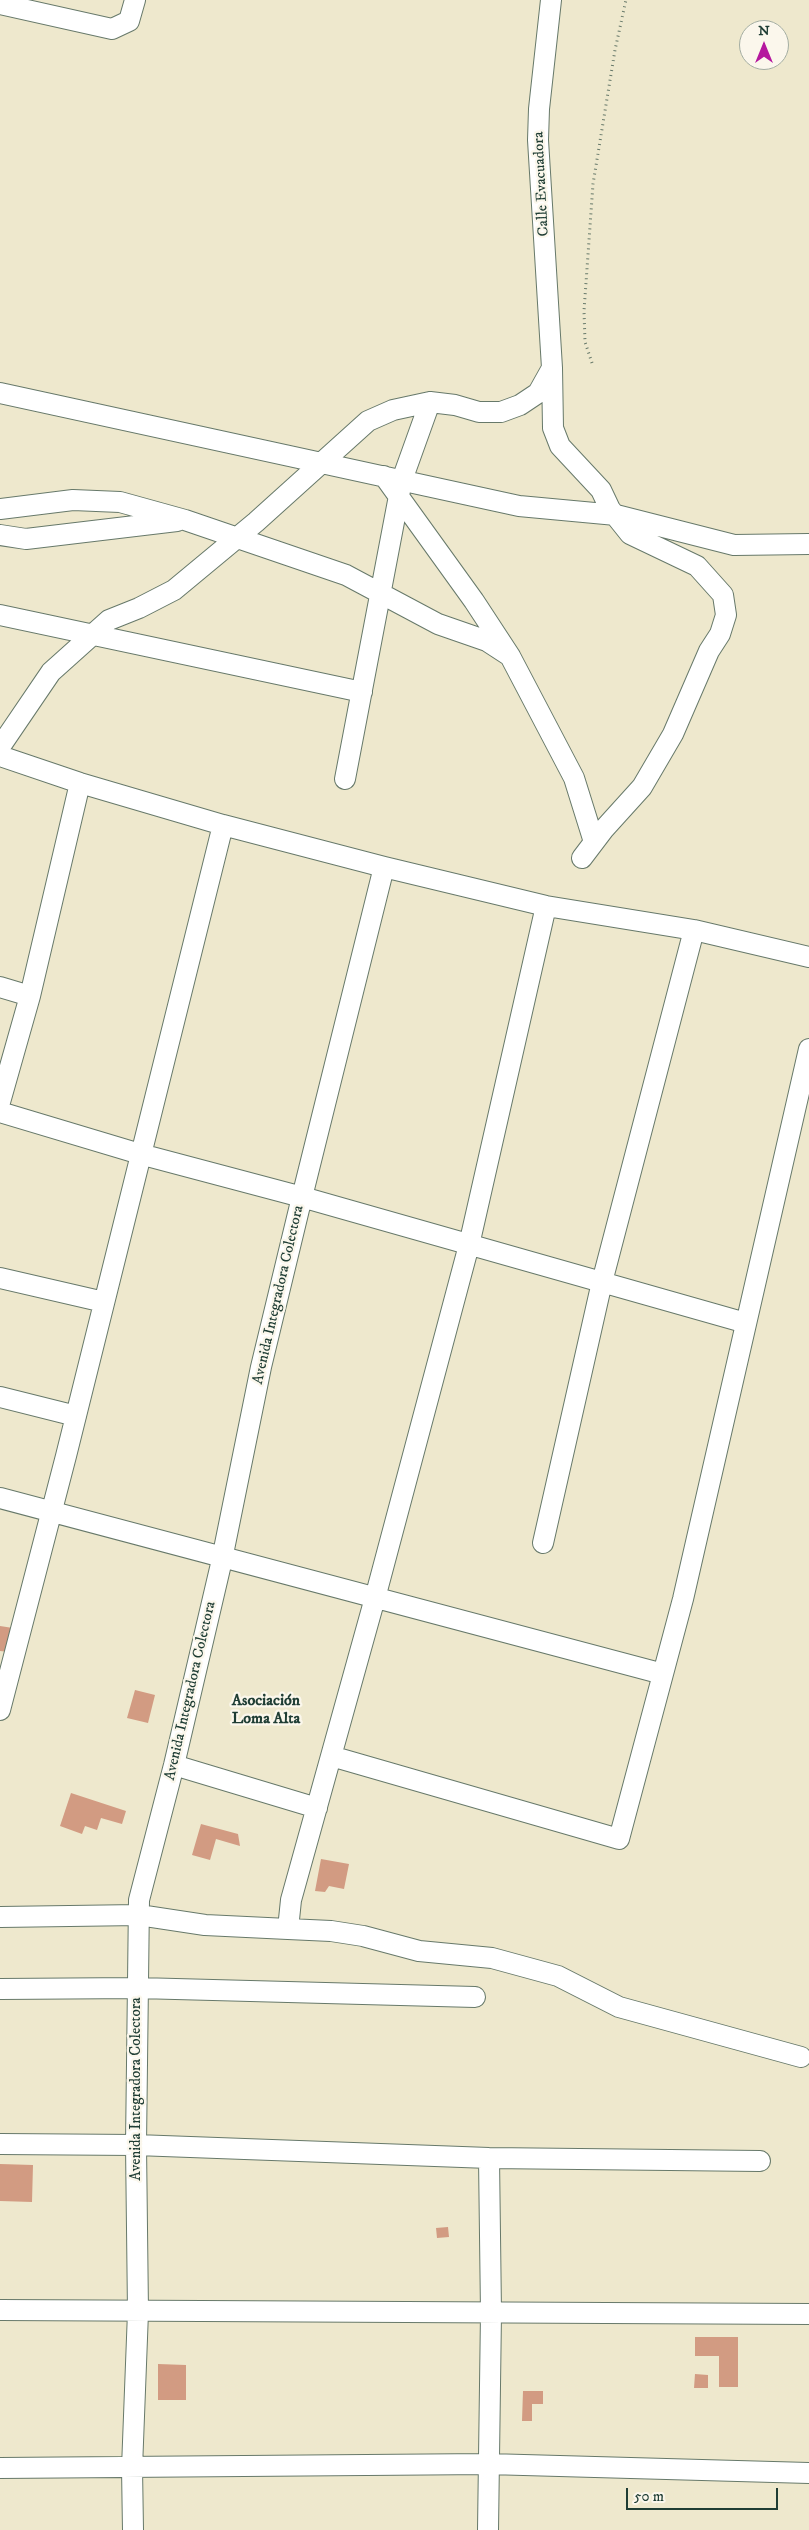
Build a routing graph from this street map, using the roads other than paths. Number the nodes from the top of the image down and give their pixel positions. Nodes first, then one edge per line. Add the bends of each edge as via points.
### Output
1 (135, 0) edge
2 (550, 0) edge
3 (0, 4) edge
4 (552, 368) junction
5 (0, 393) edge
6 (430, 402) junction
7 (322, 463) junction
8 (395, 485) junction
9 (0, 510) edge
10 (616, 515) junction
11 (185, 520) junction
12 (0, 535) edge
13 (237, 539) junction
14 (809, 544) edge
15 (381, 592) junction
16 (0, 615) edge
17 (92, 635) junction
18 (510, 656) junction
19 (362, 692) junction
20 (0, 747) edge
21 (0, 756) edge
22 (345, 779) dead end
23 (80, 783) junction
24 (223, 825) junction
25 (594, 842) junction
26 (582, 858) dead end
27 (384, 868) junction
28 (546, 906) junction
29 (694, 930) junction
30 (809, 957) edge
31 (0, 987) edge
32 (30, 996) junction
33 (809, 1048) edge
34 (0, 1102) edge
35 (0, 1112) edge
36 (140, 1154) junction
37 (302, 1197) junction
38 (469, 1245) junction
39 (0, 1278) edge
40 (602, 1282) junction
41 (104, 1302) junction
42 (746, 1323) junction
43 (0, 1397) edge
44 (76, 1416) junction
45 (0, 1498) edge
46 (50, 1512) junction
47 (543, 1543) dead end
48 (222, 1558) junction
49 (375, 1598) junction
50 (662, 1674) junction
51 (0, 1710) edge
52 (331, 1756) junction
53 (174, 1765) junction
54 (317, 1808) junction
55 (139, 1915) junction
56 (0, 1918) edge
57 (288, 1929) junction
58 (0, 1988) edge
59 (138, 1988) junction
60 (475, 1997) dead end
61 (801, 2056) dead end
62 (0, 2144) edge
63 (136, 2145) junction
64 (489, 2158) junction
65 (760, 2161) dead end
66 (0, 2310) edge
67 (138, 2312) junction
68 (491, 2313) junction
69 (809, 2314) edge
70 (488, 2464) junction
71 (0, 2468) edge
72 (132, 2468) junction
73 (809, 2473) edge
74 (133, 2530) edge
75 (488, 2530) edge

1 - 3 street via 128,21 112,29
2 - 4 street, Calle Evacuadora via 538,140
4 - 6 street via 538,393 501,412 479,412
4 - 10 street, Calle Evacuadora via 553,428 560,446 601,490
5 - 7 street
6 - 7 street via 393,410 368,421
6 - 8 street
7 - 8 street
7 - 13 street
8 - 10 street via 519,506
8 - 15 street
8 - 18 street
9 - 11 street via 73,500 120,502
10 - 14 street via 734,545
10 - 25 street, Calle Evacuadora via 630,534 697,566 723,595 726,615 669,741 642,787
11 - 12 street via 26,539
11 - 13 street
13 - 15 street via 346,575
13 - 17 street via 174,590 108,620
15 - 18 street via 438,624 487,641
15 - 19 street
16 - 17 street
17 - 19 street
17 - 20 street via 51,672
18 - 25 street via 574,778
19 - 22 street
21 - 23 street
23 - 24 street
23 - 32 street
24 - 27 street
24 - 36 street
25 - 26 street, Calle Evacuadora
27 - 28 street
27 - 37 street, Avenida Integradora Colectora
28 - 29 street
28 - 38 street
29 - 30 street
29 - 40 street
31 - 32 street
32 - 34 street
33 - 42 street
35 - 36 street
36 - 37 street
36 - 41 street
37 - 38 street
37 - 48 street, Avenida Integradora Colectora via 261,1367
38 - 40 street
38 - 49 street
39 - 41 street
40 - 42 street
40 - 47 street
41 - 44 street
42 - 50 street via 683,1600
43 - 44 street
44 - 46 street
45 - 46 street
46 - 48 street
46 - 51 street
48 - 49 street
48 - 53 street, Avenida Integradora Colectora
49 - 50 street
49 - 52 street
50 - 52 street via 619,1839
52 - 54 street
53 - 54 street
53 - 55 street, Avenida Integradora Colectora via 139,1900
54 - 57 street via 291,1900
55 - 56 street
55 - 57 street via 205,1925
55 - 59 street, Avenida Integradora Colectora
57 - 61 street via 331,1931 419,1951 492,1958 558,1976 619,2007
58 - 59 street
59 - 60 street
59 - 63 street, Avenida Integradora Colectora
62 - 63 street
63 - 64 street
63 - 67 street, Avenida Integradora Colectora
64 - 65 street
64 - 68 street
66 - 67 street
67 - 68 street
67 - 72 street, Avenida Integradora Colectora
68 - 69 street
68 - 70 street
70 - 72 street
70 - 73 street
70 - 75 street
71 - 72 street
72 - 74 street, Avenida Integradora Colectora

